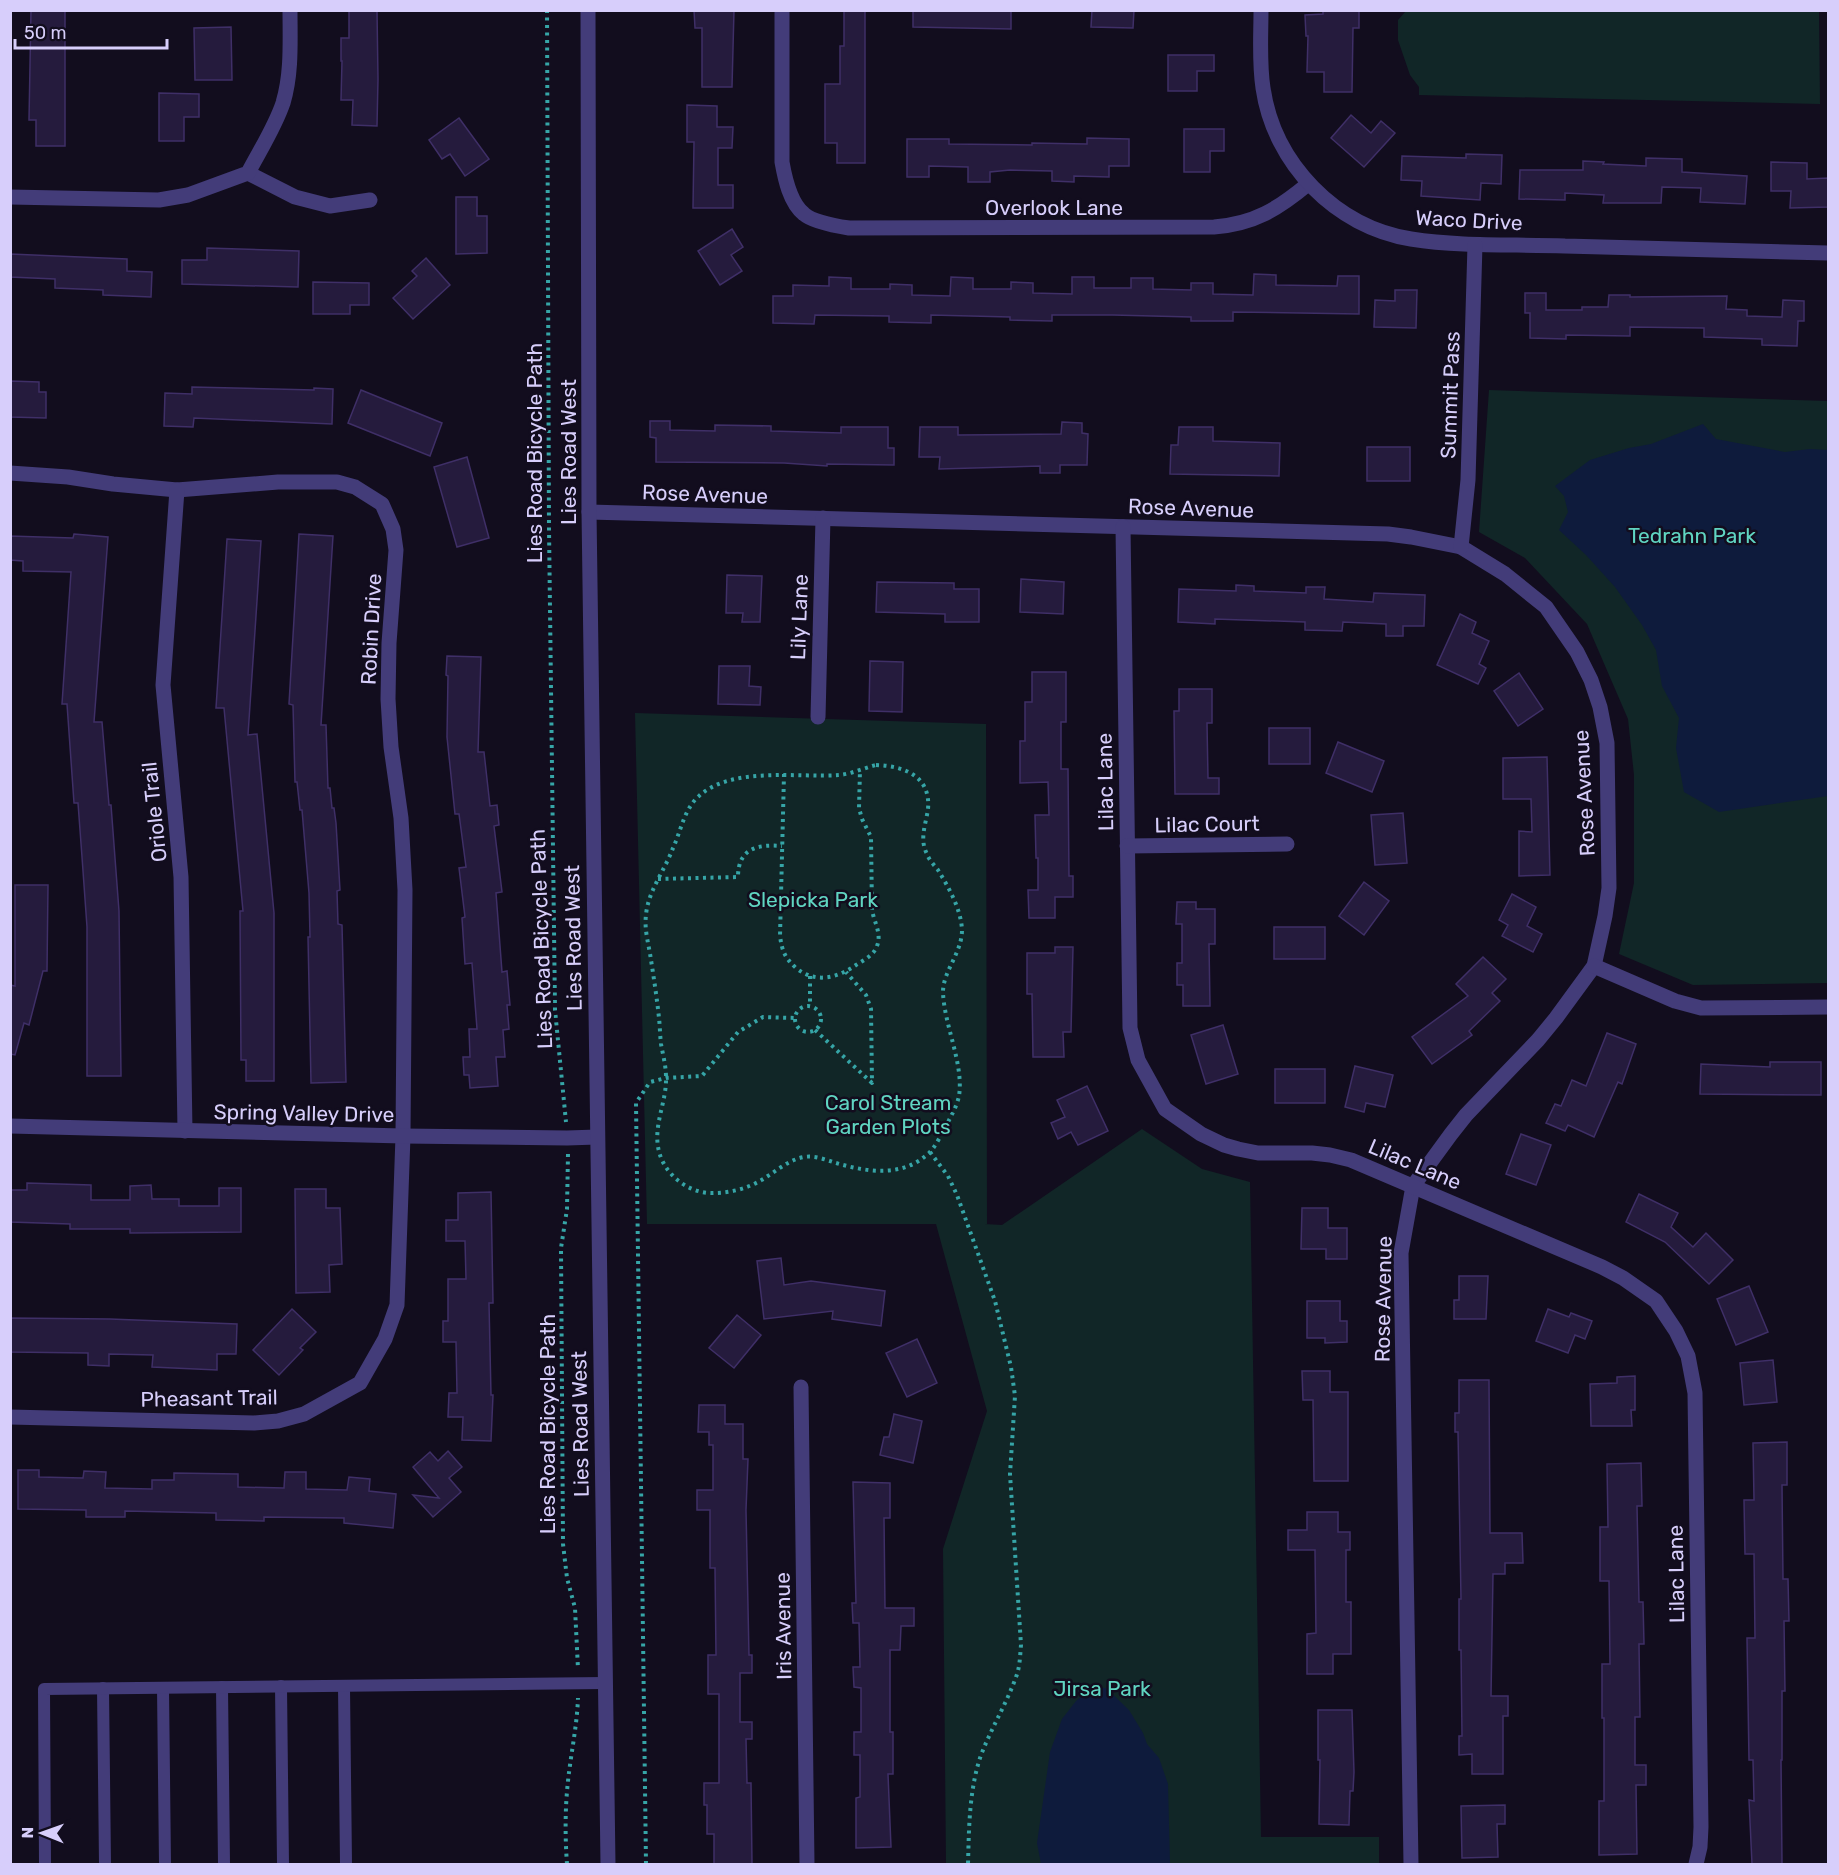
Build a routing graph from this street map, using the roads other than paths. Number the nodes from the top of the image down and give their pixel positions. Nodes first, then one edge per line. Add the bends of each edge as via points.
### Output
1 (290, 10) edge
2 (588, 10) edge
3 (782, 10) edge
4 (1261, 10) edge
5 (248, 173) junction
6 (1308, 184) junction
7 (10, 197) edge
8 (370, 200) dead end
9 (1475, 245) junction
10 (1828, 253) edge
11 (10, 473) edge
12 (177, 490) junction
13 (590, 512) junction
14 (823, 519) junction
15 (1123, 527) junction
16 (1461, 547) junction
17 (818, 717) dead end
18 (1287, 844) dead end
19 (1127, 846) junction
20 (1594, 966) junction
21 (1828, 1007) edge
22 (10, 1126) edge
23 (185, 1131) junction
24 (403, 1136) junction
25 (597, 1137) junction
26 (1413, 1186) junction
27 (801, 1387) dead end
28 (10, 1417) edge
29 (605, 1683) junction
30 (281, 1686) junction
31 (222, 1687) junction
32 (344, 1687) junction
33 (103, 1688) junction
34 (163, 1688) junction
35 (45, 1864) edge
36 (105, 1864) edge
37 (165, 1864) edge
38 (224, 1864) edge
39 (283, 1864) edge
40 (346, 1864) edge
41 (608, 1864) edge
42 (807, 1864) edge
43 (1411, 1864) edge
44 (1695, 1864) edge

1 - 5 street via 286,93
2 - 13 street, Lies Road West
3 - 6 street, Overlook Lane via 784,177 804,215 832,226 1231,226 1283,204
4 - 6 street, Waco Drive via 1263,88 1268,109 1285,150
5 - 7 street via 188,195 159,200
5 - 8 street via 295,197 330,207
6 - 9 street, Waco Drive via 1354,220 1384,232 1410,239
9 - 10 street, Waco Drive
9 - 16 street, Summit Pass via 1468,480
11 - 12 street, Robin Drive
12 - 23 street, Oriole Trail via 163,685 181,877
12 - 24 street, Robin Drive via 337,482 355,487 382,504 393,529 396,550 388,699 405,879
13 - 14 street, Rose Avenue
13 - 25 street, Lies Road West
14 - 15 street, Rose Avenue
14 - 17 street, Lily Lane
15 - 16 street, Rose Avenue via 1388,534
15 - 19 street, Lilac Lane
16 - 20 street, Rose Avenue via 1505,574 1546,607 1577,652 1600,707 1606,743 1609,888
18 - 19 street, Lilac Court
19 - 26 street, Lilac Lane via 1130,1028 1144,1074 1166,1109 1200,1134 1224,1145 1258,1153 1330,1155 1352,1160
20 - 21 street via 1701,1008
20 - 26 street, Rose Avenue via 1538,1040 1451,1134
22 - 23 street, Spring Valley Drive
23 - 24 street, Spring Valley Drive
24 - 25 street, Spring Valley Drive
24 - 28 street, Pheasant Trail via 397,1305 385,1339 360,1383 315,1409 278,1421
25 - 29 street, Lies Road West
26 - 43 street, Rose Avenue via 1401,1254
26 - 44 street, Lilac Lane via 1623,1278 1656,1301 1688,1356 1695,1393 1701,1827
27 - 42 street, Iris Avenue
29 - 32 lane
29 - 41 street, Lies Road West
30 - 31 lane
30 - 32 lane
30 - 39 lane
31 - 34 lane
31 - 38 lane
32 - 40 lane
33 - 34 lane
33 - 35 lane via 44,1689
33 - 36 lane
34 - 37 lane

